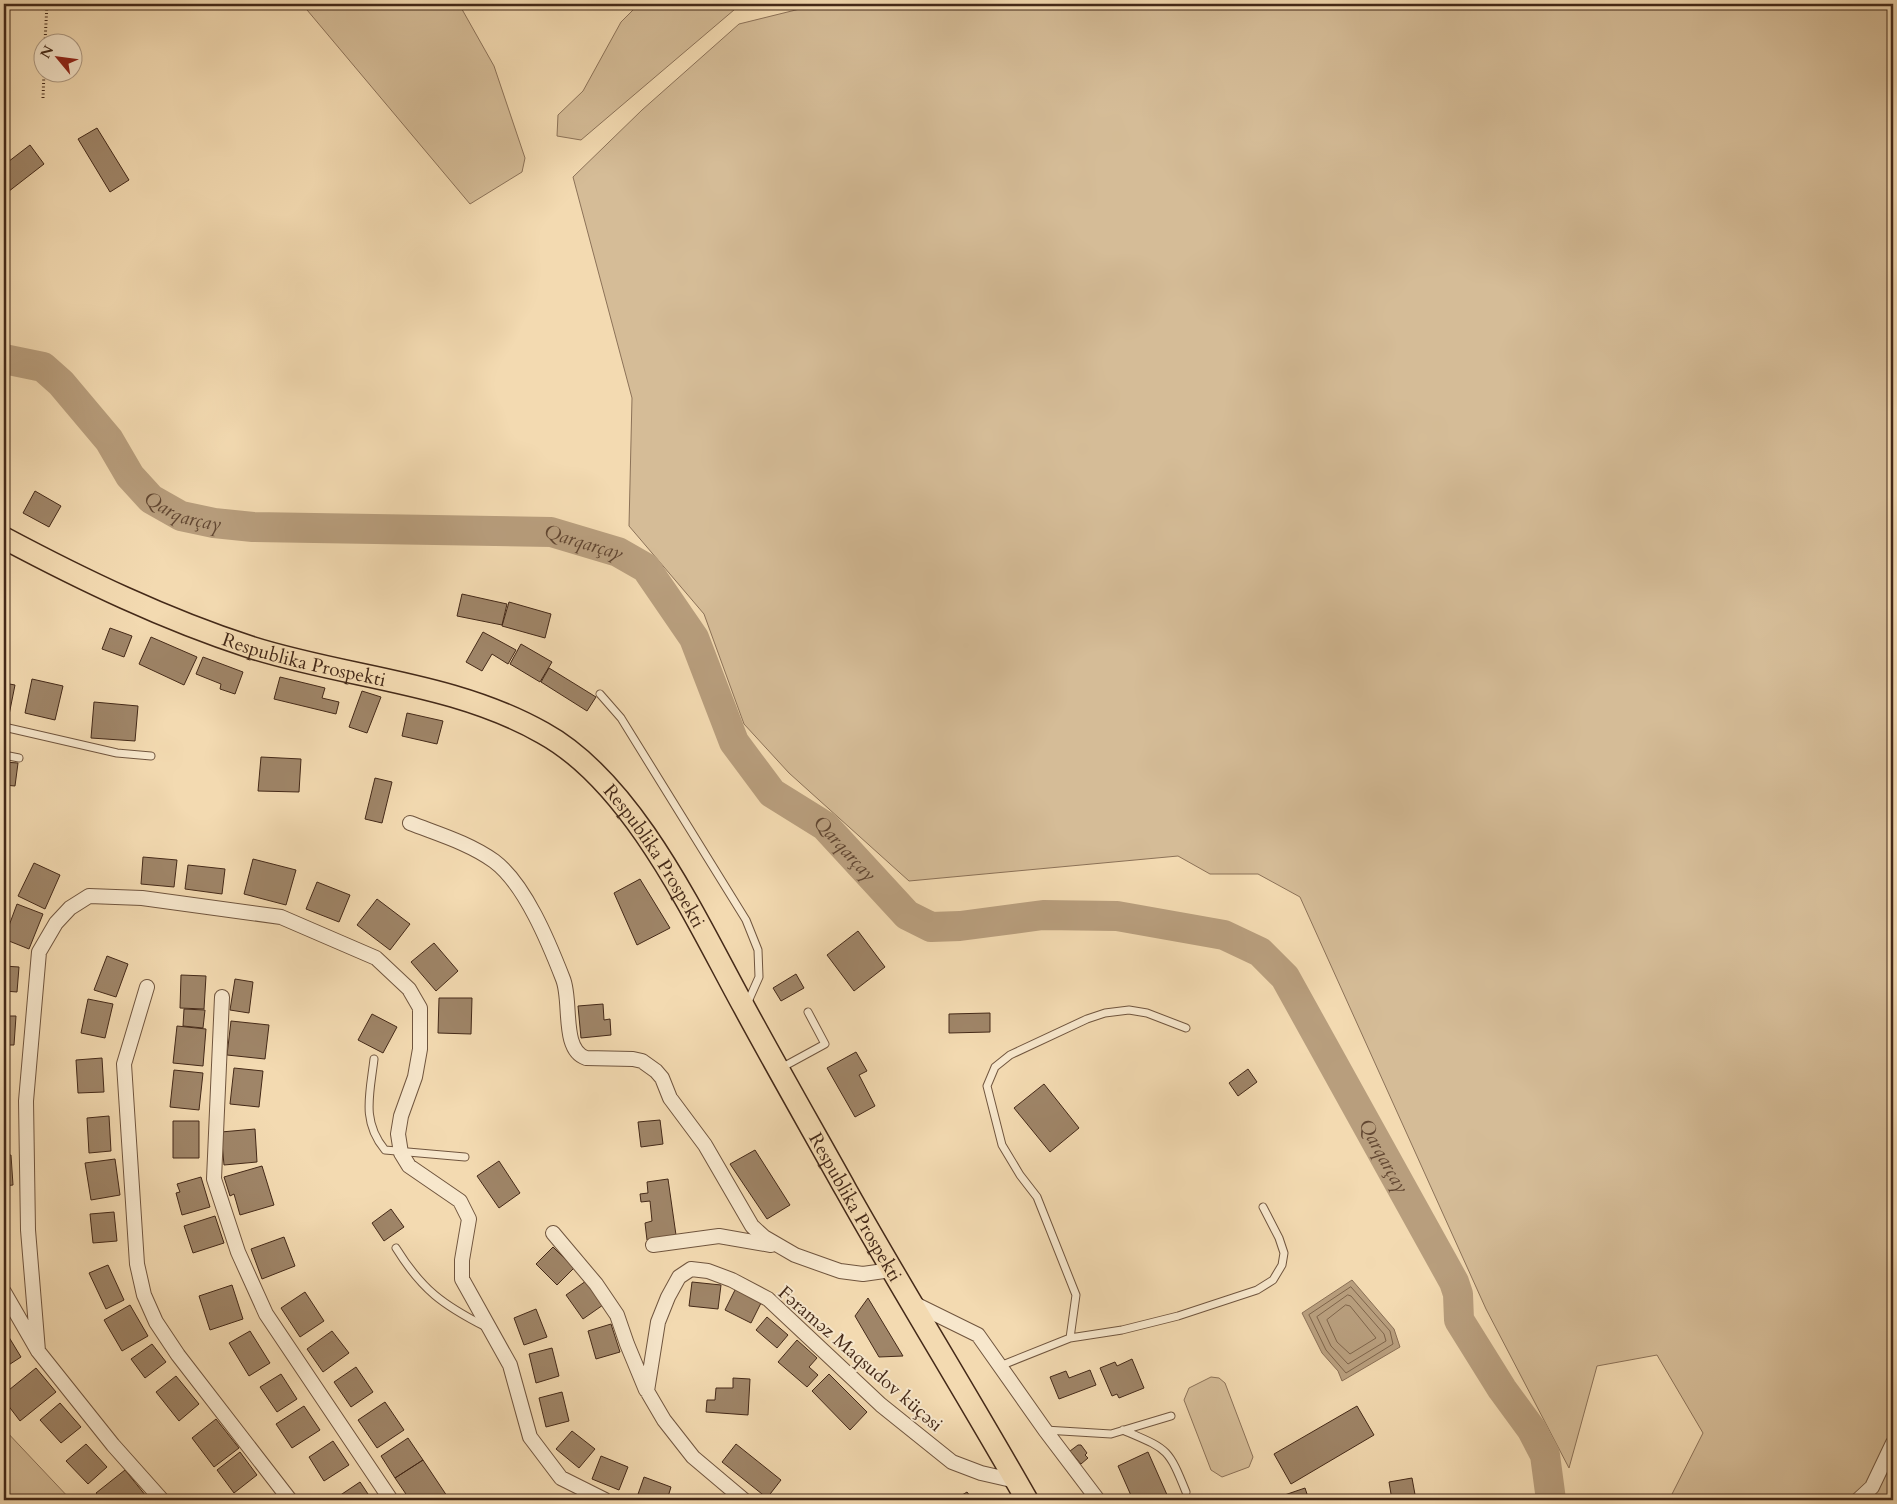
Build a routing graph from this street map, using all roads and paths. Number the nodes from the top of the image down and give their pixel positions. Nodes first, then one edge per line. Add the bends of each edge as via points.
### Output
1 (47, 4) edge
2 (773, 4) edge
3 (768, 9) dead end
4 (46, 32) edge
5 (44, 82) edge
6 (43, 98) dead end
7 (4, 538) edge
8 (600, 694) dead end
9 (4, 727) edge
10 (4, 755) edge
11 (151, 756) dead end
12 (20, 758) dead end
13 (410, 823) dead end
14 (148, 987) dead end
15 (222, 997) dead end
16 (745, 1009) junction
17 (808, 1012) dead end
18 (1186, 1028) dead end
19 (374, 1059) dead end
20 (779, 1069) junction
21 (401, 1153) junction
22 (465, 1157) dead end
23 (1263, 1207) dead end
24 (553, 1233) dead end
25 (653, 1245) dead end
26 (777, 1246) junction
27 (396, 1248) dead end
28 (891, 1270) junction
29 (4, 1292) edge
30 (908, 1300) junction
31 (493, 1331) junction
32 (1070, 1338) junction
33 (38, 1351) junction
34 (1000, 1366) junction
35 (646, 1390) junction
36 (1171, 1416) dead end
37 (1045, 1430) junction
38 (1123, 1430) junction
39 (1893, 1443) edge
40 (1016, 1481) junction
41 (1186, 1492) dead end
42 (162, 1500) edge
43 (290, 1500) edge
44 (391, 1500) edge
45 (605, 1500) edge
46 (744, 1500) edge
47 (1027, 1500) edge
48 (1098, 1500) edge
49 (1858, 1500) edge

1 - 4 path
2 - 3 path
5 - 6 path
7 - 16 main road, Respublika Prospekti via 157,613 252,648 477,702 543,732 578,755 603,780 639,826 688,902
8 - 16 lane via 621,718 746,920 758,950 760,977
9 - 11 lane via 117,753
10 - 12 lane
13 - 26 street via 468,846 495,862 514,881 532,911 564,980 572,1048 586,1058 642,1060 656,1071 670,1098 705,1145 752,1226
14 - 43 street via 124,1064 137,1264 144,1295 156,1322 178,1355
15 - 44 street via 214,1179 238,1252 266,1314
16 - 20 main road, Respublika Prospekti
17 - 20 lane via 825,1044
18 - 32 lane via 1147,1013 1129,1010 1105,1013 1010,1054 995,1067 987,1086 1002,1145 1037,1197 1076,1295
19 - 21 lane via 368,1112 371,1130 385,1150
20 - 28 main road, Respublika Prospekti
21 - 22 lane
21 - 31 street via 409,1166 460,1200 470,1220 462,1260 462,1279
21 - 33 street via 398,1134 420,1049 420,1008 409,989 376,958 281,917 142,898 89,896 70,908 56,923 39,952 26,1101 28,1230
23 - 32 lane via 1280,1238 1284,1253 1282,1265 1273,1280 1257,1290 1178,1316 1122,1330
24 - 35 street via 617,1314
25 - 26 street via 719,1236
26 - 28 street via 840,1271 863,1274
27 - 31 lane via 409,1269 435,1297
28 - 30 main road, Respublika Prospekti
29 - 33 street
30 - 34 street via 978,1335
30 - 40 main road, Respublika Prospekti
31 - 45 street via 510,1365 530,1437 561,1478
32 - 34 lane
33 - 42 street
34 - 37 street
35 - 40 street, Fəraməz Maqsudov küçəsi via 658,1322 668,1297 680,1277 691,1269 708,1271 768,1299 881,1405 952,1462
35 - 46 street via 693,1457
36 - 38 lane
37 - 38 lane via 1111,1434
37 - 48 street
38 - 41 lane via 1158,1445 1169,1454
39 - 49 street via 1872,1487
40 - 47 main road, Respublika Prospekti

